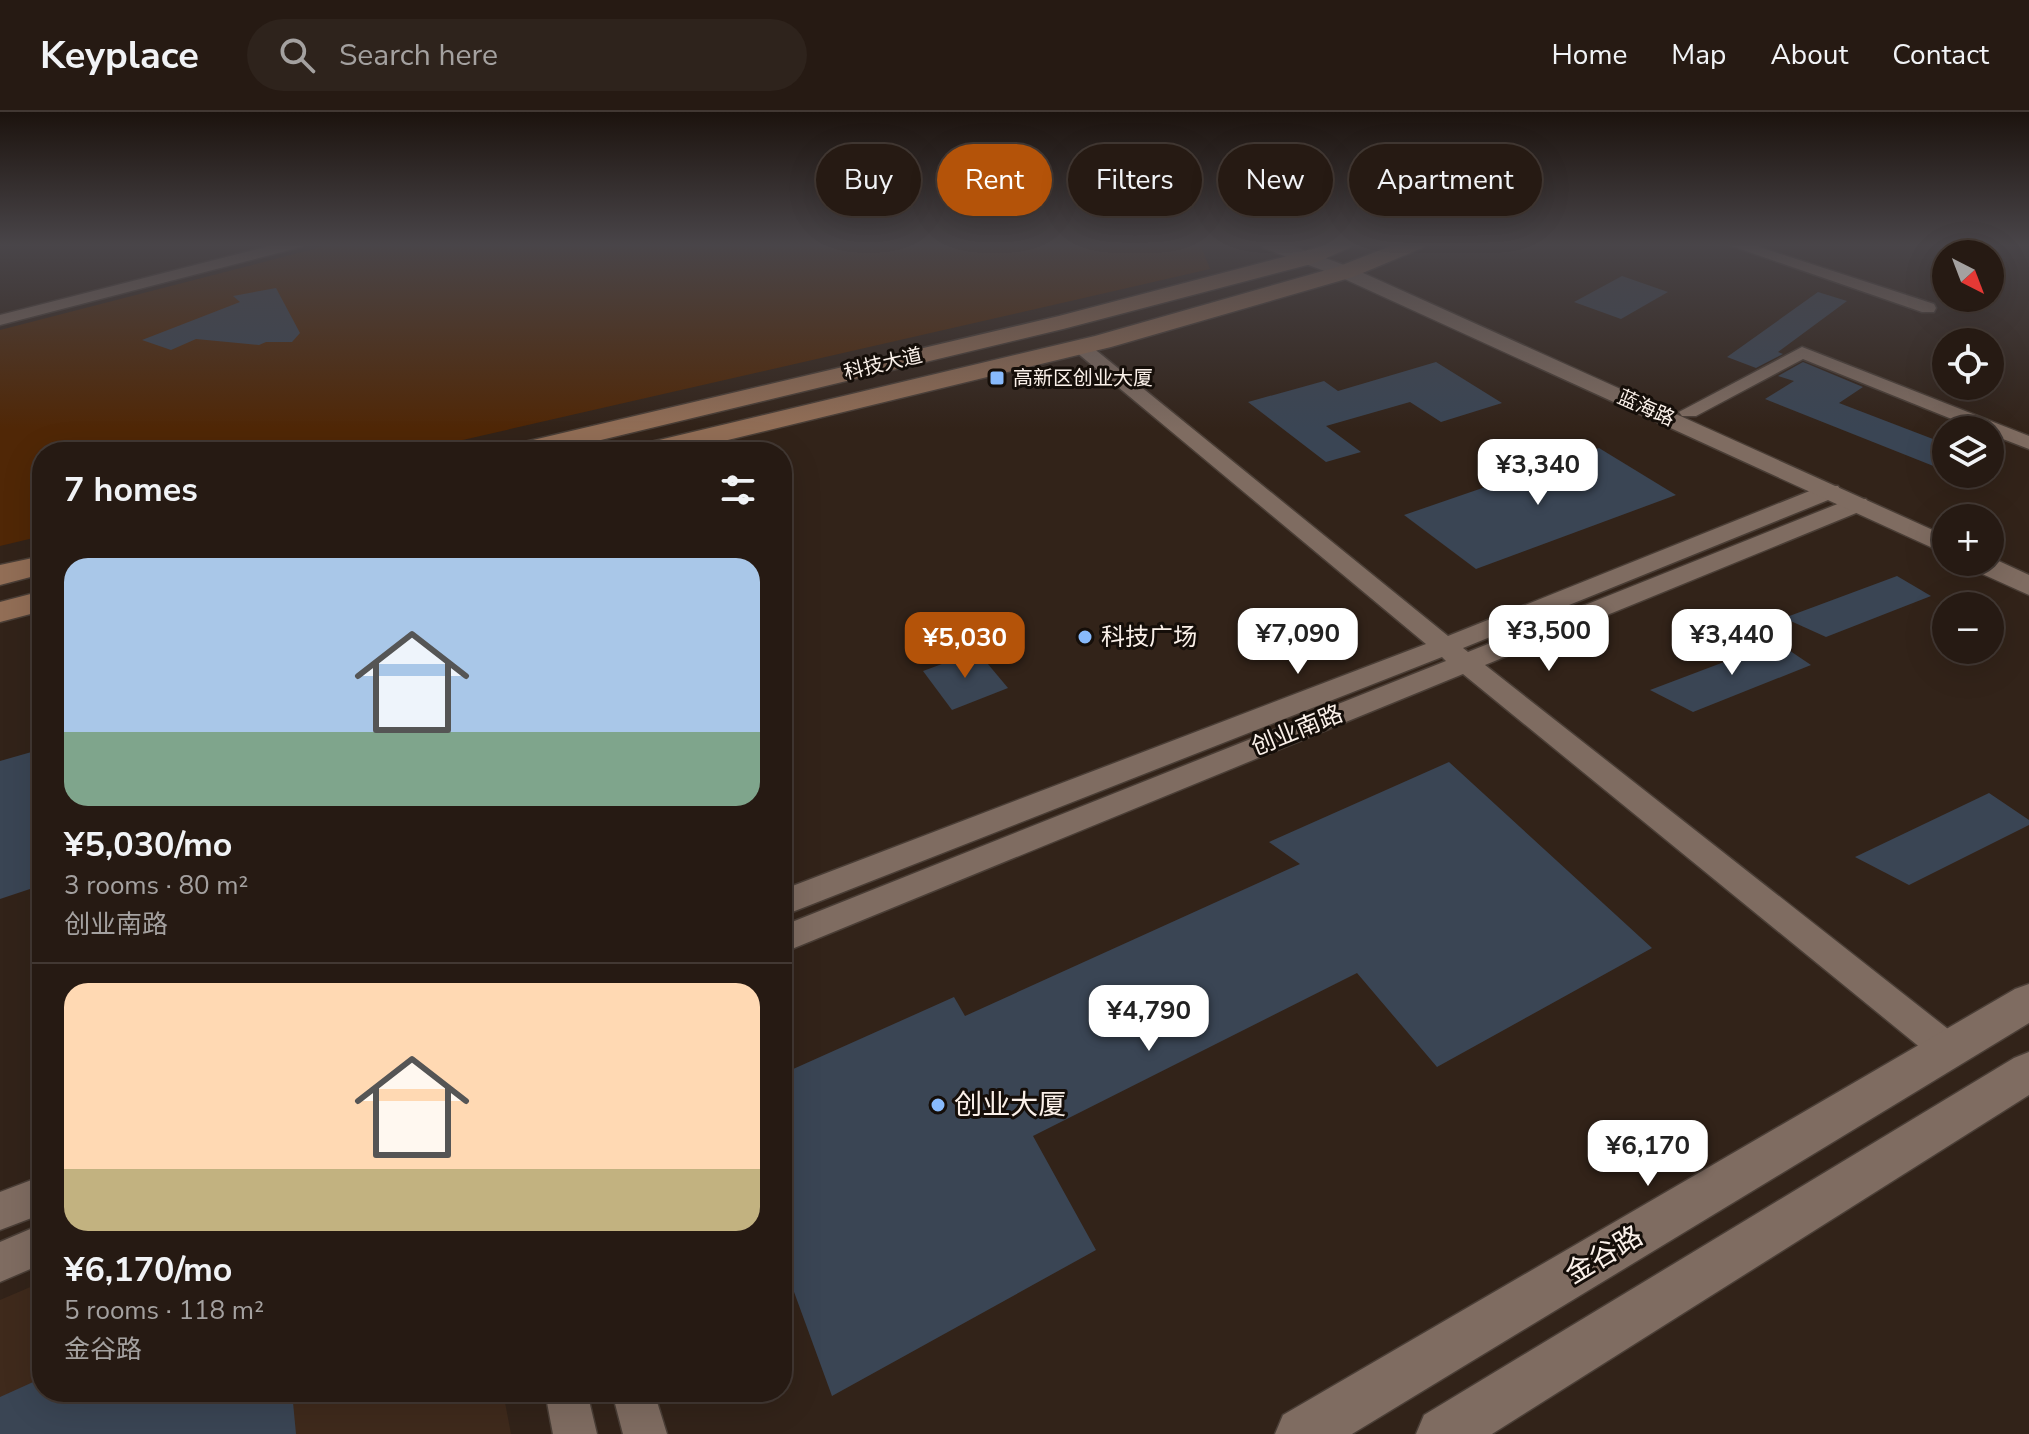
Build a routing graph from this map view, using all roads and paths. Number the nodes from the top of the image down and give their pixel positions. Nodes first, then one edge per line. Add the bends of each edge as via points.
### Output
1 (55, 306) edge
2 (1120, 306) edge
3 (1226, 306) edge
4 (1429, 306) edge
5 (1437, 306) edge
6 (1921, 306) edge
7 (1928, 308) dead end
8 (0, 320) edge
9 (1091, 344) junction
10 (1689, 412) junction
11 (558, 442) edge
12 (685, 442) edge
13 (2029, 443) edge
14 (1830, 491) junction
15 (1858, 504) junction
16 (1932, 523) edge
17 (1932, 539) edge
18 (2004, 556) edge
19 (32, 567) edge
20 (2029, 568) edge
21 (2004, 574) edge
22 (0, 575) edge
23 (2029, 586) edge
24 (32, 604) edge
25 (0, 612) edge
26 (1465, 650) junction
27 (792, 899) edge
28 (792, 936) edge
29 (2029, 1002) edge
30 (1958, 1046) junction
31 (2029, 1072) edge
32 (32, 1199) edge
33 (0, 1211) edge
34 (32, 1248) edge
35 (0, 1262) edge
36 (568, 1402) edge
37 (636, 1402) edge
38 (575, 1434) edge
39 (645, 1434) edge
40 (1302, 1434) edge
41 (1443, 1434) edge

1 - 8 street
2 - 11 main road, 科技大道
3 - 9 main road, 科技大道
4 - 14 street, 蓝海路
5 - 10 street, 蓝海路
6 - 7 street
9 - 12 main road, 科技大道
9 - 26 street
10 - 13 street via 1802,352
10 - 16 street, 蓝海路
14 - 15 street, 蓝海路
14 - 26 street, 创业南路
15 - 17 street, 蓝海路
15 - 26 street, 创业南路
18 - 20 street
19 - 22 main road
21 - 23 street
24 - 25 main road
26 - 27 street, 创业南路
26 - 28 street, 创业南路
26 - 30 street
29 - 30 street, 金谷路
30 - 40 street, 金谷路
31 - 41 street
32 - 33 street
34 - 35 street
36 - 38 street
37 - 39 street

